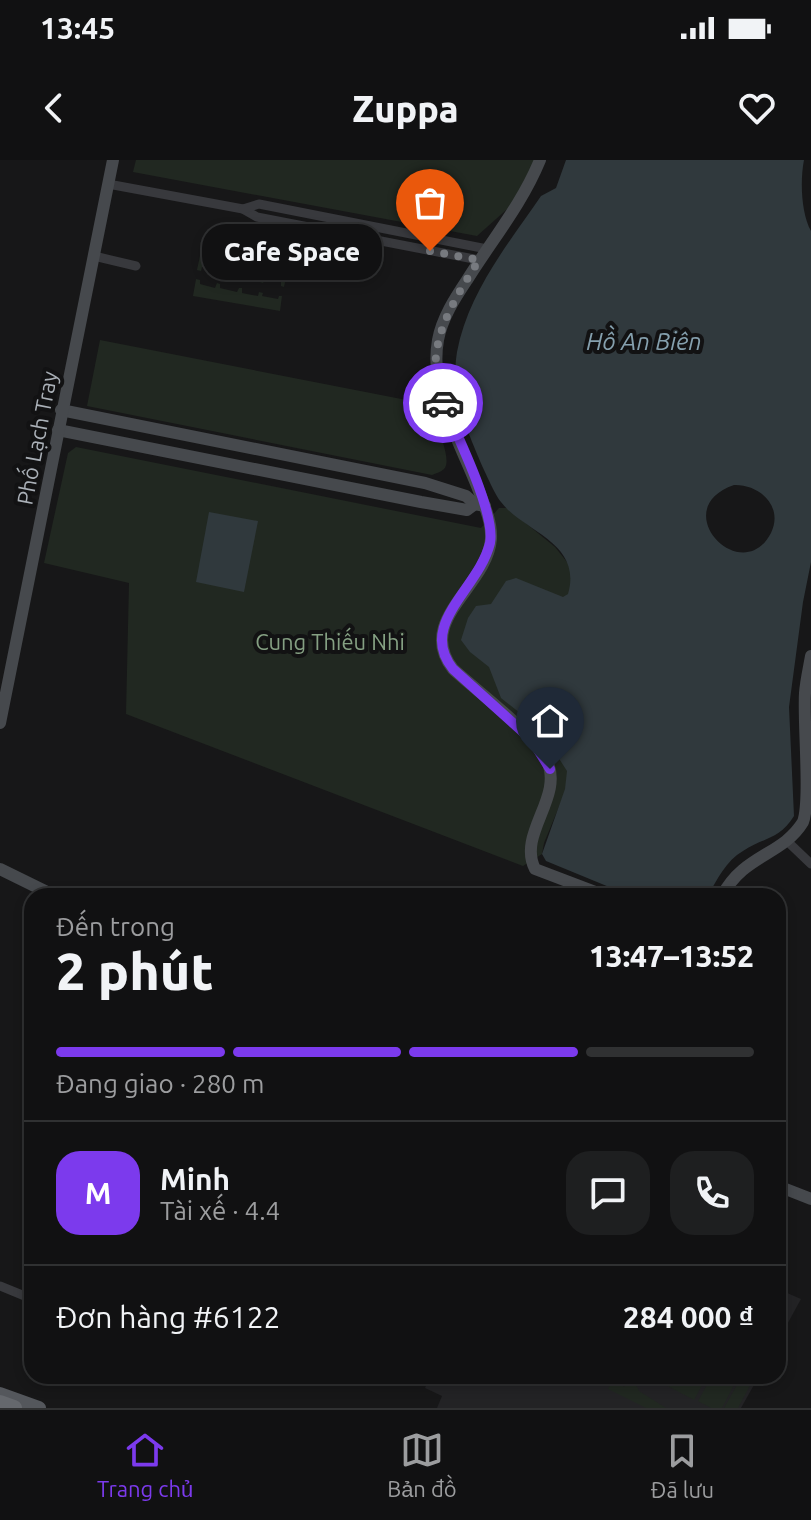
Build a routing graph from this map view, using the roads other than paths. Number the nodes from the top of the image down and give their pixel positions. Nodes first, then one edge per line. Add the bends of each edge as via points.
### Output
1 (113, 160) edge
2 (540, 160) edge
3 (108, 184) junction
4 (243, 209) junction
5 (330, 218) junction
6 (383, 228) junction
7 (327, 231) junction
8 (381, 241) junction
9 (487, 249) junction
10 (94, 256) junction
11 (479, 260) junction
12 (136, 266) dead end
13 (61, 410) junction
14 (58, 430) junction
15 (277, 453) junction
16 (272, 472) junction
17 (480, 505) junction
18 (811, 656) edge
19 (0, 723) edge
20 (787, 841) junction
21 (811, 864) edge
22 (0, 869) edge
23 (39, 888) edge
24 (585, 888) edge
25 (726, 888) edge
26 (786, 1189) edge
27 (811, 1199) edge
28 (0, 1286) edge
29 (24, 1296) edge
30 (0, 1394) edge
31 (0, 1403) edge
32 (14, 1408) edge
33 (39, 1408) edge

1 - 3 main road, Phố Lạch Tray
2 - 9 main road
3 - 4 street
3 - 10 main road, Phố Lạch Tray
4 - 5 street via 259,204
4 - 7 street via 257,217
5 - 6 street
5 - 7 street
6 - 8 street
6 - 9 street
7 - 8 street
8 - 11 street
9 - 11 main road
10 - 12 street
10 - 13 main road, Phố Lạch Tray
11 - 17 main road via 447,312 436,372
13 - 14 main road, Phố Lạch Tray
13 - 15 main road
14 - 16 main road
14 - 19 main road, Phố Lạch Tray
15 - 16 main road
15 - 17 main road via 425,483
16 - 17 main road via 467,510
17 - 24 main road via 491,536 489,546 477,576 443,626 444,658 532,740 546,760 551,786 531,861 535,869
18 - 20 main road via 805,692 809,796 805,820
20 - 21 street
20 - 25 main road via 752,860
22 - 23 main road
26 - 27 main road
28 - 29 street
30 - 33 main road
31 - 32 highway

